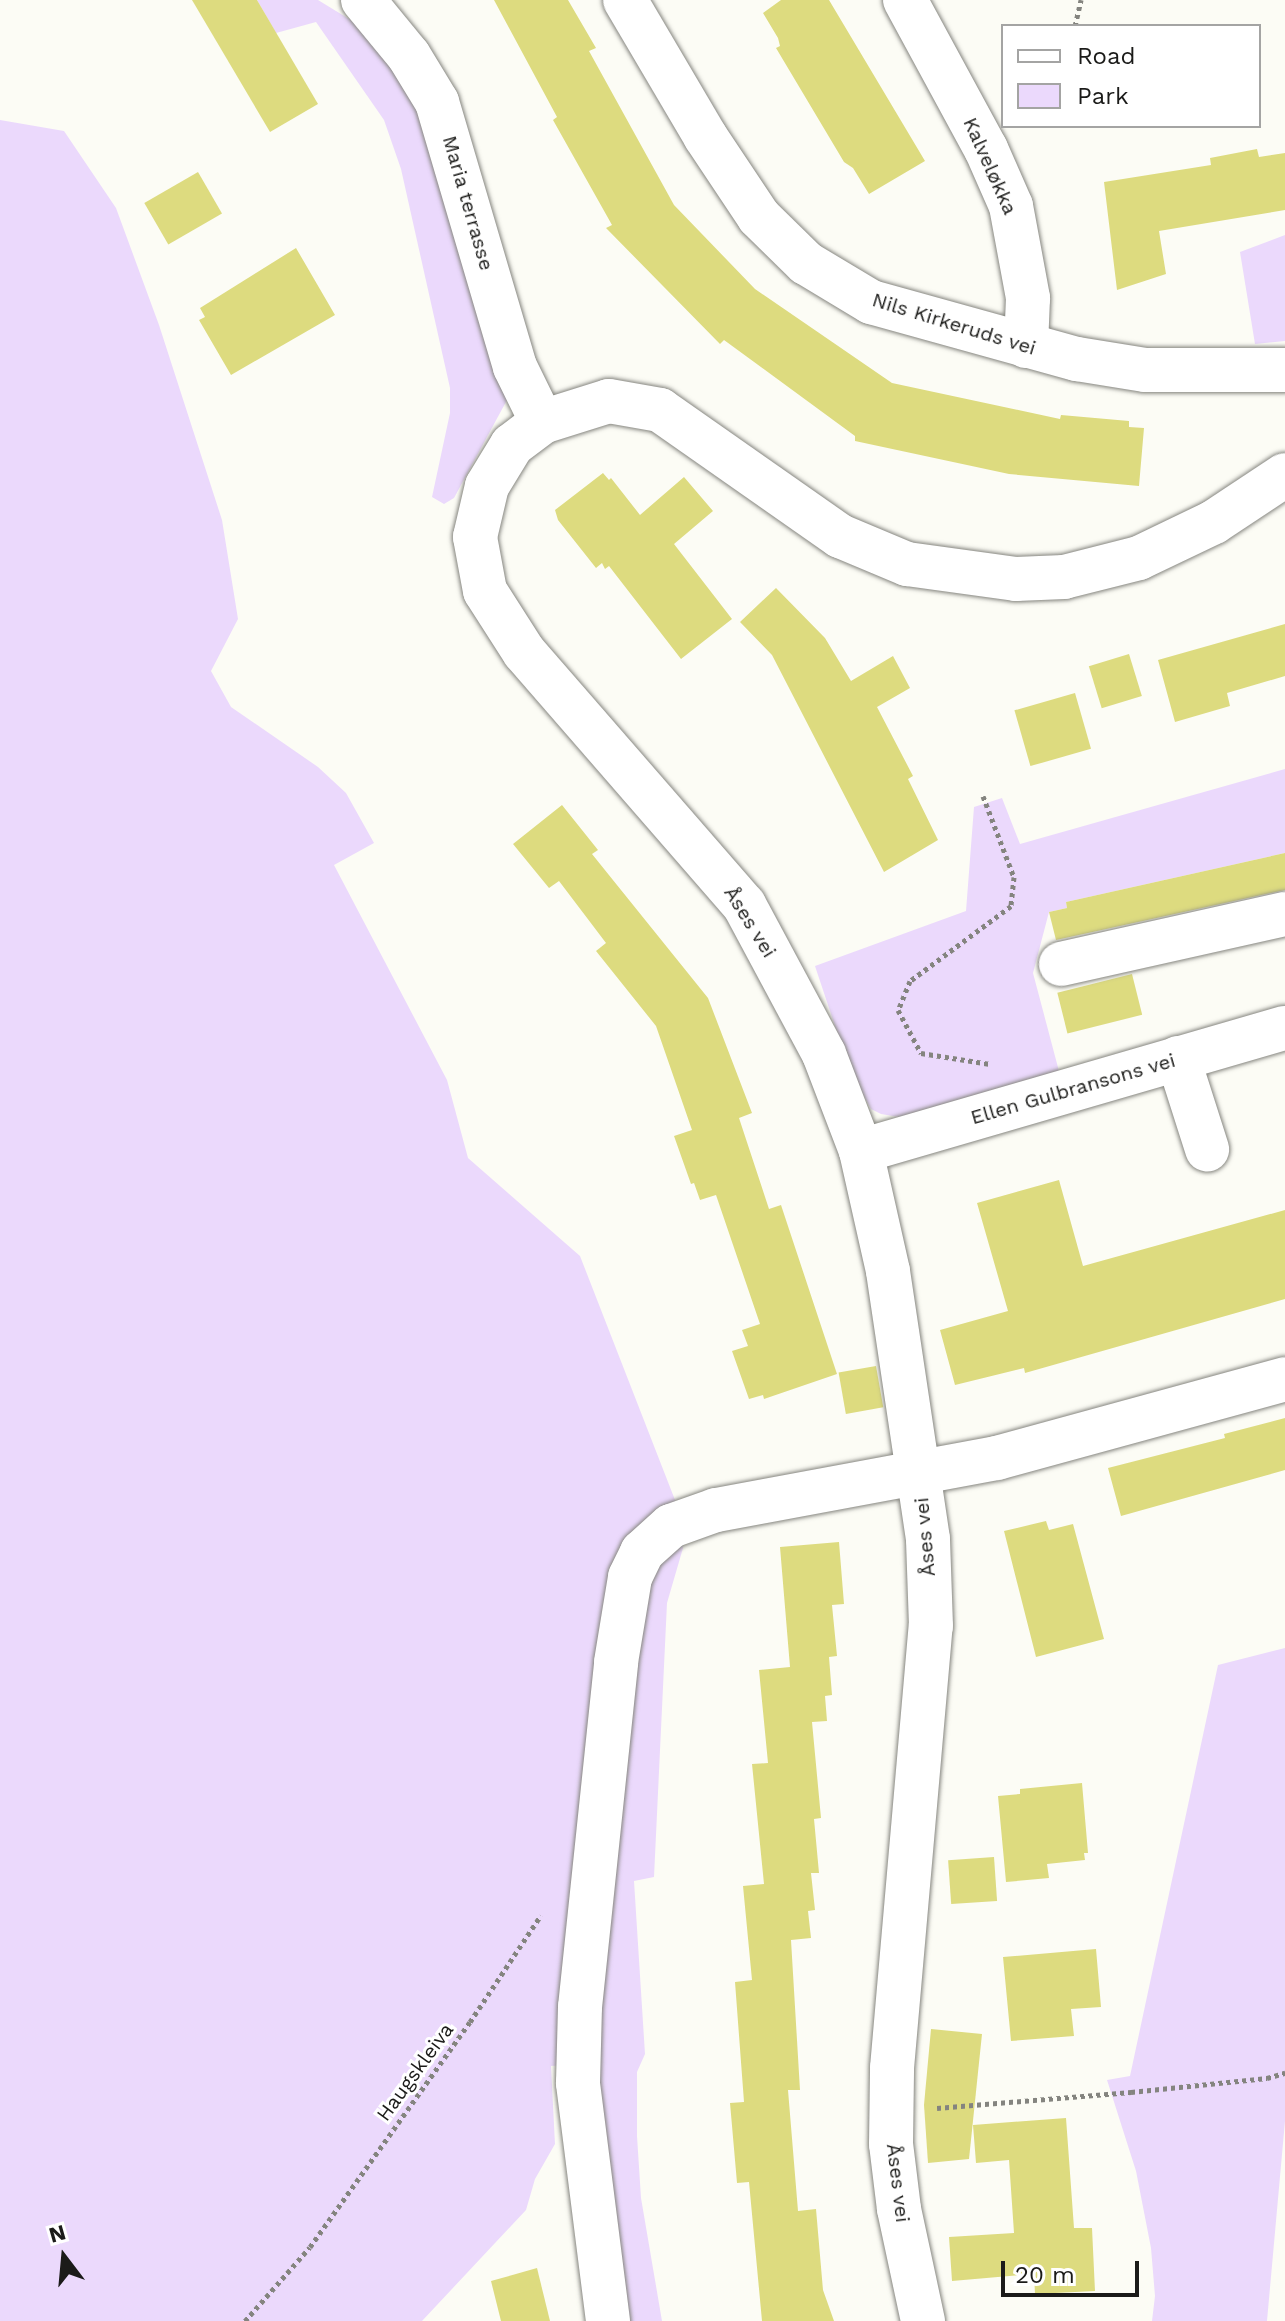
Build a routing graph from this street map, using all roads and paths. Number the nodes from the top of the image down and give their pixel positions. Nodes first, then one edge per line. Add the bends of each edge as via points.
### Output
1 (363, 0) edge
2 (625, 0) edge
3 (905, 0) edge
4 (1081, 0) edge
5 (1075, 24) edge
6 (1026, 346) junction
7 (1285, 370) edge
8 (542, 422) junction
9 (1285, 475) edge
10 (983, 796) dead end
11 (1285, 914) edge
12 (1061, 964) dead end
13 (1285, 1028) edge
14 (1178, 1058) junction
15 (1030, 1102) junction
16 (1207, 1149) dead end
17 (861, 1151) junction
18 (1285, 1379) edge
19 (918, 1471) junction
20 (546, 1908) dead end
21 (1285, 2073) edge
22 (892, 2112) junction
23 (245, 2321) edge
24 (608, 2321) edge
25 (923, 2321) edge

1 - 8 street, Maria terrasse via 409,56 437,102 515,367
2 - 6 street, Nils Kirkeruds vei via 759,217 806,263 871,302
3 - 6 street, Kalveløkka via 1011,206 1028,298
4 - 5 path
6 - 7 street, Nils Kirkeruds vei via 1145,370
8 - 9 street, Åses vei via 609,401 660,410 840,536 907,564 1016,579 1064,577 1139,558 1214,522
8 - 17 street, Åses vei via 512,445 487,486 475,537 485,591 524,652 744,905 824,1054
10 - 15 path via 1014,877 1011,906 910,981 898,1010 921,1053 1014,1070
11 - 12 street
13 - 14 street, Ellen Gulbransons vei
14 - 15 street, Ellen Gulbransons vei
14 - 16 street
15 - 17 street, Ellen Gulbransons vei
17 - 19 street, Åses vei via 888,1271
18 - 19 street via 997,1458
19 - 22 street, Åses vei via 928,1539 931,1626
19 - 24 street via 716,1510 671,1526 642,1552 630,1577 596,1832 578,2068
20 - 23 path, Haugskleiva via 310,2247
21 - 22 path
22 - 25 street, Åses vei via 899,2209

